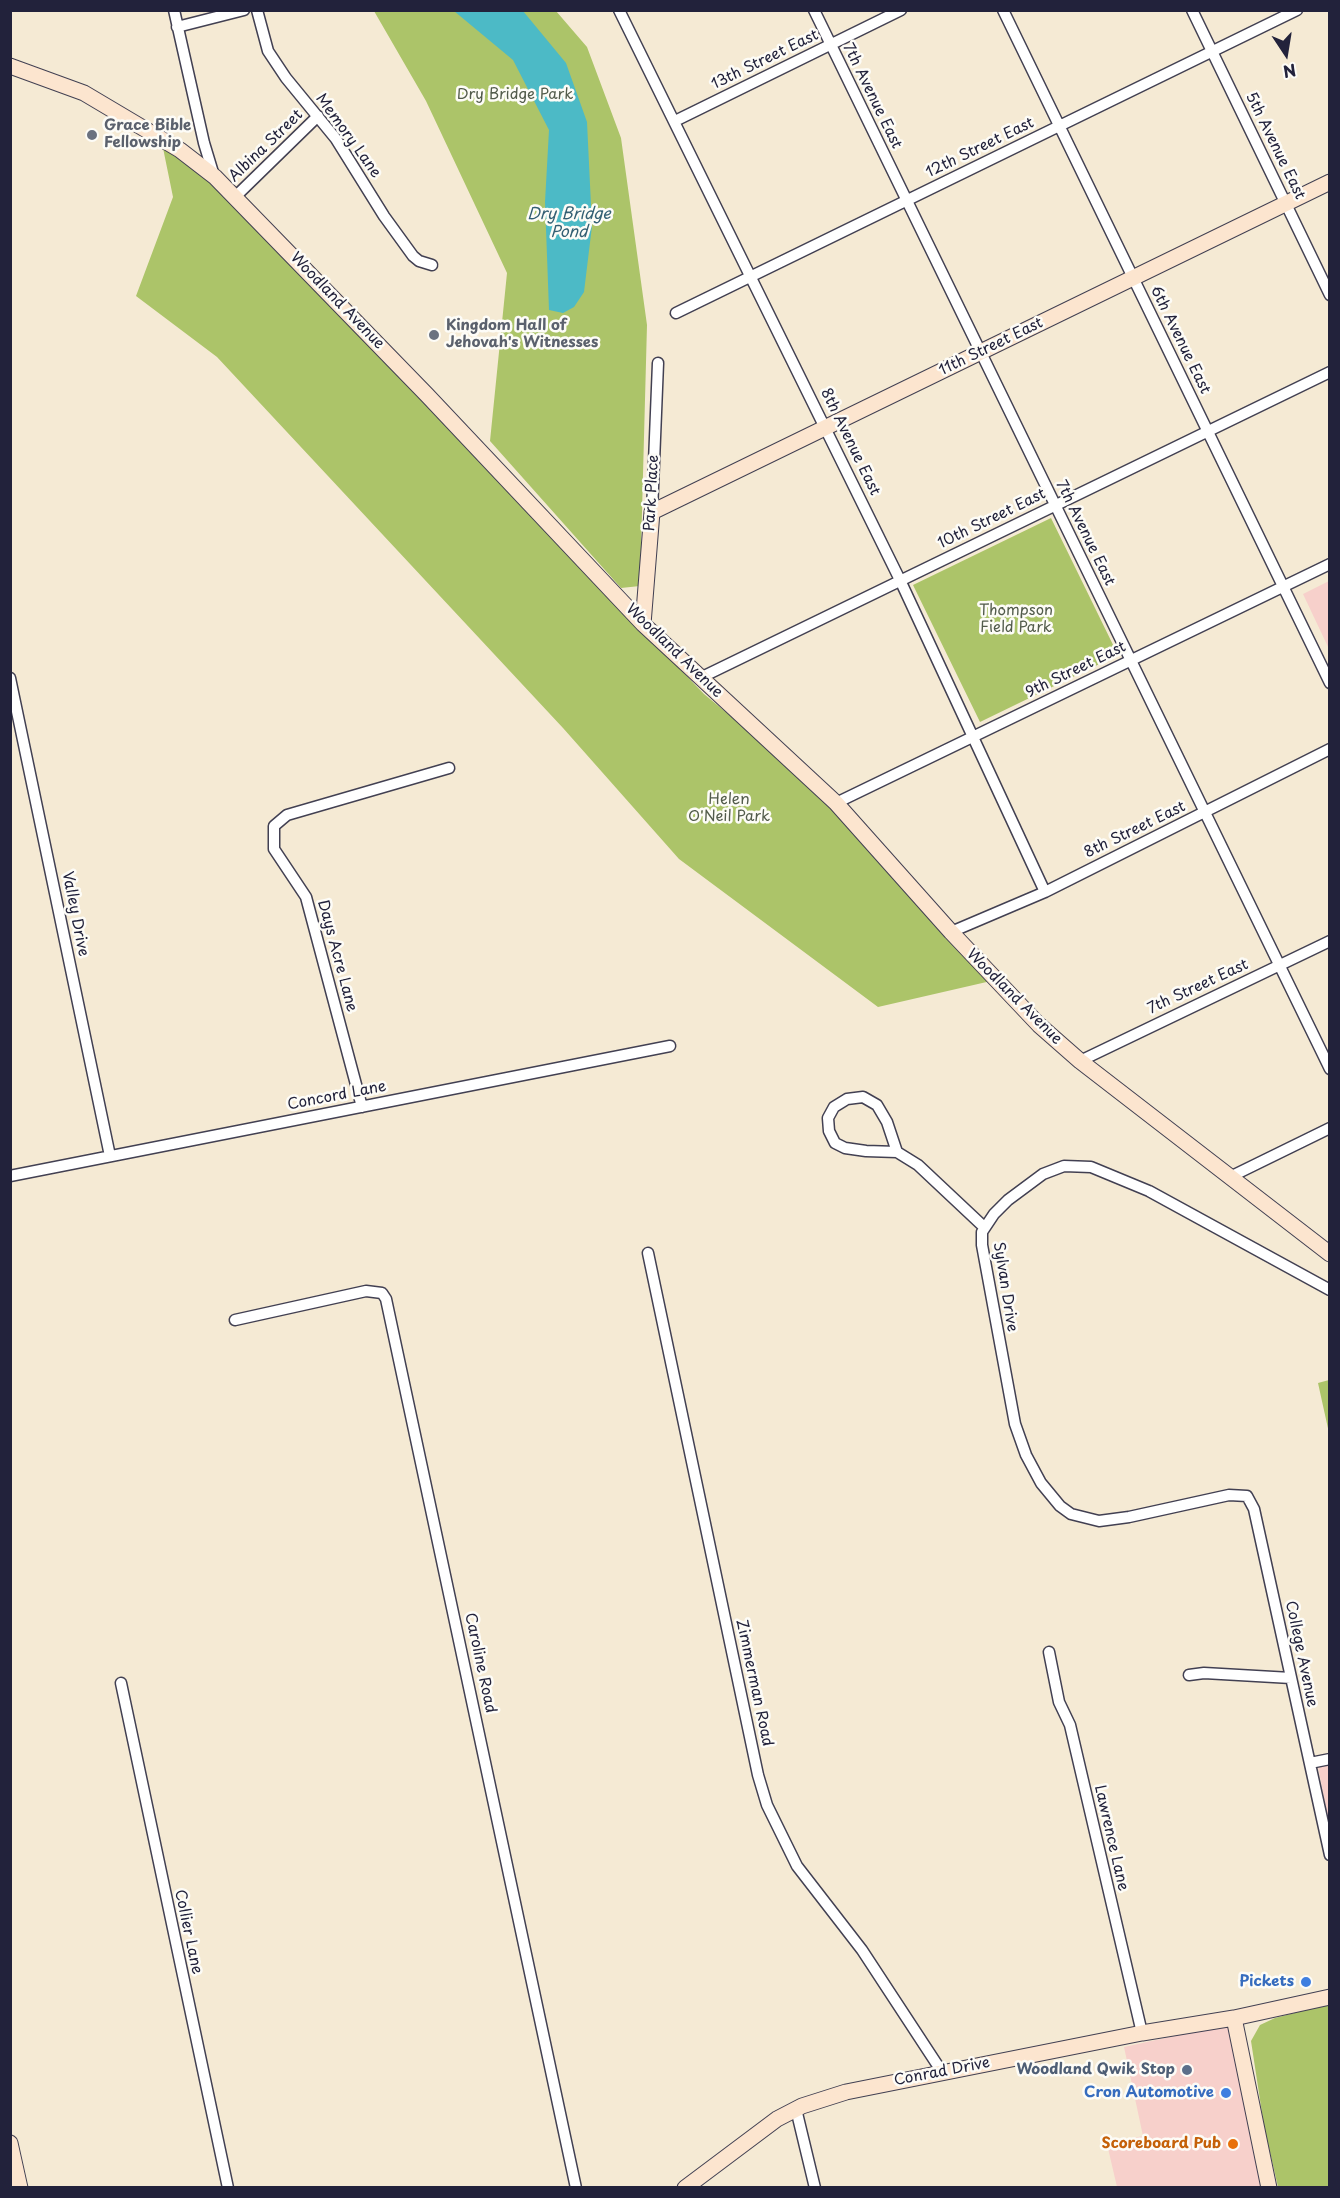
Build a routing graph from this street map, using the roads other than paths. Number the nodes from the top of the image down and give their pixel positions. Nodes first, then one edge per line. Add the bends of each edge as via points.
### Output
1 (174, 10) edge
2 (244, 10) edge
3 (256, 10) edge
4 (619, 10) edge
5 (814, 10) edge
6 (900, 10) edge
7 (1003, 10) edge
8 (1192, 10) edge
9 (1297, 10) edge
10 (177, 27) junction
11 (830, 45) junction
12 (1212, 52) junction
13 (10, 66) edge
14 (318, 116) junction
15 (675, 121) junction
16 (1059, 126) junction
17 (214, 177) junction
18 (1329, 182) edge
19 (235, 197) junction
20 (907, 200) junction
21 (1286, 203) junction
22 (432, 265) dead end
23 (752, 276) junction
24 (1133, 278) junction
25 (1329, 295) edge
26 (676, 313) dead end
27 (981, 352) junction
28 (658, 363) dead end
29 (1329, 372) edge
30 (826, 428) junction
31 (1207, 431) junction
32 (1055, 505) junction
33 (652, 512) junction
34 (1329, 564) edge
35 (900, 580) junction
36 (1282, 587) junction
37 (643, 624) junction
38 (1131, 660) junction
39 (10, 678) edge
40 (700, 678) junction
41 (1329, 683) edge
42 (973, 736) junction
43 (1329, 749) edge
44 (449, 768) dead end
45 (836, 803) junction
46 (1205, 813) junction
47 (1045, 892) junction
48 (951, 933) junction
49 (1329, 941) edge
50 (1279, 966) junction
51 (669, 1046) dead end
52 (1080, 1061) junction
53 (1329, 1069) edge
54 (362, 1107) junction
55 (1329, 1128) edge
56 (897, 1152) junction
57 (110, 1156) junction
58 (10, 1176) edge
59 (1232, 1176) junction
60 (984, 1227) junction
61 (648, 1253) dead end
62 (1329, 1254) edge
63 (1329, 1290) edge
64 (235, 1320) dead end
65 (1247, 1496) joint
66 (1049, 1652) dead end
67 (1189, 1675) dead end
68 (1291, 1678) junction
69 (121, 1683) dead end
70 (1329, 1759) edge
71 (1310, 1763) junction
72 (1329, 1855) edge
73 (1329, 1997) edge
74 (1234, 2018) junction
75 (1142, 2033) junction
76 (942, 2072) junction
77 (796, 2109) junction
78 (10, 2143) edge
79 (20, 2187) edge
80 (228, 2187) edge
81 (576, 2187) edge
82 (685, 2187) edge
83 (815, 2187) edge
84 (1269, 2187) edge

1 - 10 street
2 - 10 street
3 - 14 street, Memory Lane via 273,60
4 - 15 street, 8th Avenue East
5 - 11 street, 7th Avenue East
6 - 11 street, 13th Street East
7 - 16 street, 6th Avenue East
8 - 12 street, 5th Avenue East
9 - 12 street, 12th Street East
10 - 17 street
11 - 15 street, 13th Street East
11 - 20 street, 7th Avenue East
12 - 16 street, 12th Street East
12 - 21 street, 5th Avenue East
13 - 17 street, Woodland Avenue via 84,93 180,150
14 - 19 street, Albina Street
14 - 22 street, Memory Lane via 413,256
15 - 23 street, 8th Avenue East
16 - 20 street, 12th Street East
16 - 24 street, 6th Avenue East
17 - 19 street, Woodland Avenue
18 - 21 street, 11th Street East
19 - 37 street, Woodland Avenue
20 - 23 street, 12th Street East
20 - 27 street, 7th Avenue East
21 - 24 street, 11th Street East
21 - 25 street, 5th Avenue East
23 - 26 street, 12th Street East
23 - 30 street, 8th Avenue East
24 - 27 street, 11th Street East
24 - 31 street, 6th Avenue East
27 - 30 street, 11th Street East
27 - 32 street, 7th Avenue East
28 - 33 street, Park Place
29 - 31 street, 10th Street East
30 - 33 street, 11th Street East
30 - 35 street, 8th Avenue East
31 - 32 street, 10th Street East
31 - 36 street, 6th Avenue East
32 - 35 street, 10th Street East
32 - 38 street, 7th Avenue East
33 - 37 street, Park Place
34 - 36 street, 9th Street East
35 - 40 street, 10th Street East
35 - 42 street, 8th Avenue East
36 - 38 street, 9th Street East
36 - 41 street, 6th Avenue East
37 - 40 street, Woodland Avenue
38 - 42 street, 9th Street East
38 - 46 street, 7th Avenue East
39 - 57 street, Valley Drive
40 - 45 street, Woodland Avenue
42 - 45 street, 9th Street East
42 - 47 street, 8th Avenue East
43 - 46 street, 8th Street East
44 - 54 street, Days Acre Lane via 287,814 274,826 274,849 306,897
45 - 48 street, Woodland Avenue
46 - 47 street, 8th Street East
46 - 50 street, 7th Avenue East
47 - 48 street, 8th Street East
48 - 52 street, Woodland Avenue via 1039,1025
49 - 50 street, 7th Street East
50 - 52 street, 7th Street East
50 - 53 street, 7th Avenue East
51 - 54 street, Concord Lane
52 - 59 street, Woodland Avenue
54 - 57 street, Concord Lane
55 - 59 street
56 - 56 street via 844,1148 835,1143 828,1118 834,1107 847,1099 863,1097 876,1105 887,1122
56 - 60 street via 918,1165
57 - 58 street, Concord Lane
59 - 62 street, Woodland Avenue
60 - 63 street, Sylvan Drive via 1008,1200 1043,1174 1064,1166 1091,1167 1149,1191
60 - 65 street, Sylvan Drive via 982,1245 1015,1425 1036,1474 1060,1506 1071,1514 1099,1521 1229,1495
61 - 76 street, Zimmerman Road via 767,1805 797,1866 862,1950
64 - 81 street, Caroline Road via 366,1291 382,1293 386,1299
65 - 68 street, College Avenue via 1254,1509
66 - 75 street, Lawrence Lane via 1059,1702 1070,1725
67 - 68 street
68 - 71 street, College Avenue
69 - 80 street, Collier Lane
70 - 71 street
71 - 72 street, College Avenue
73 - 74 street, Conrad Drive
74 - 75 street, Conrad Drive
74 - 84 street
75 - 76 street, Conrad Drive
76 - 77 street, Conrad Drive via 846,2092
77 - 82 street, Conrad Drive via 763,2128
77 - 83 street
78 - 79 street

